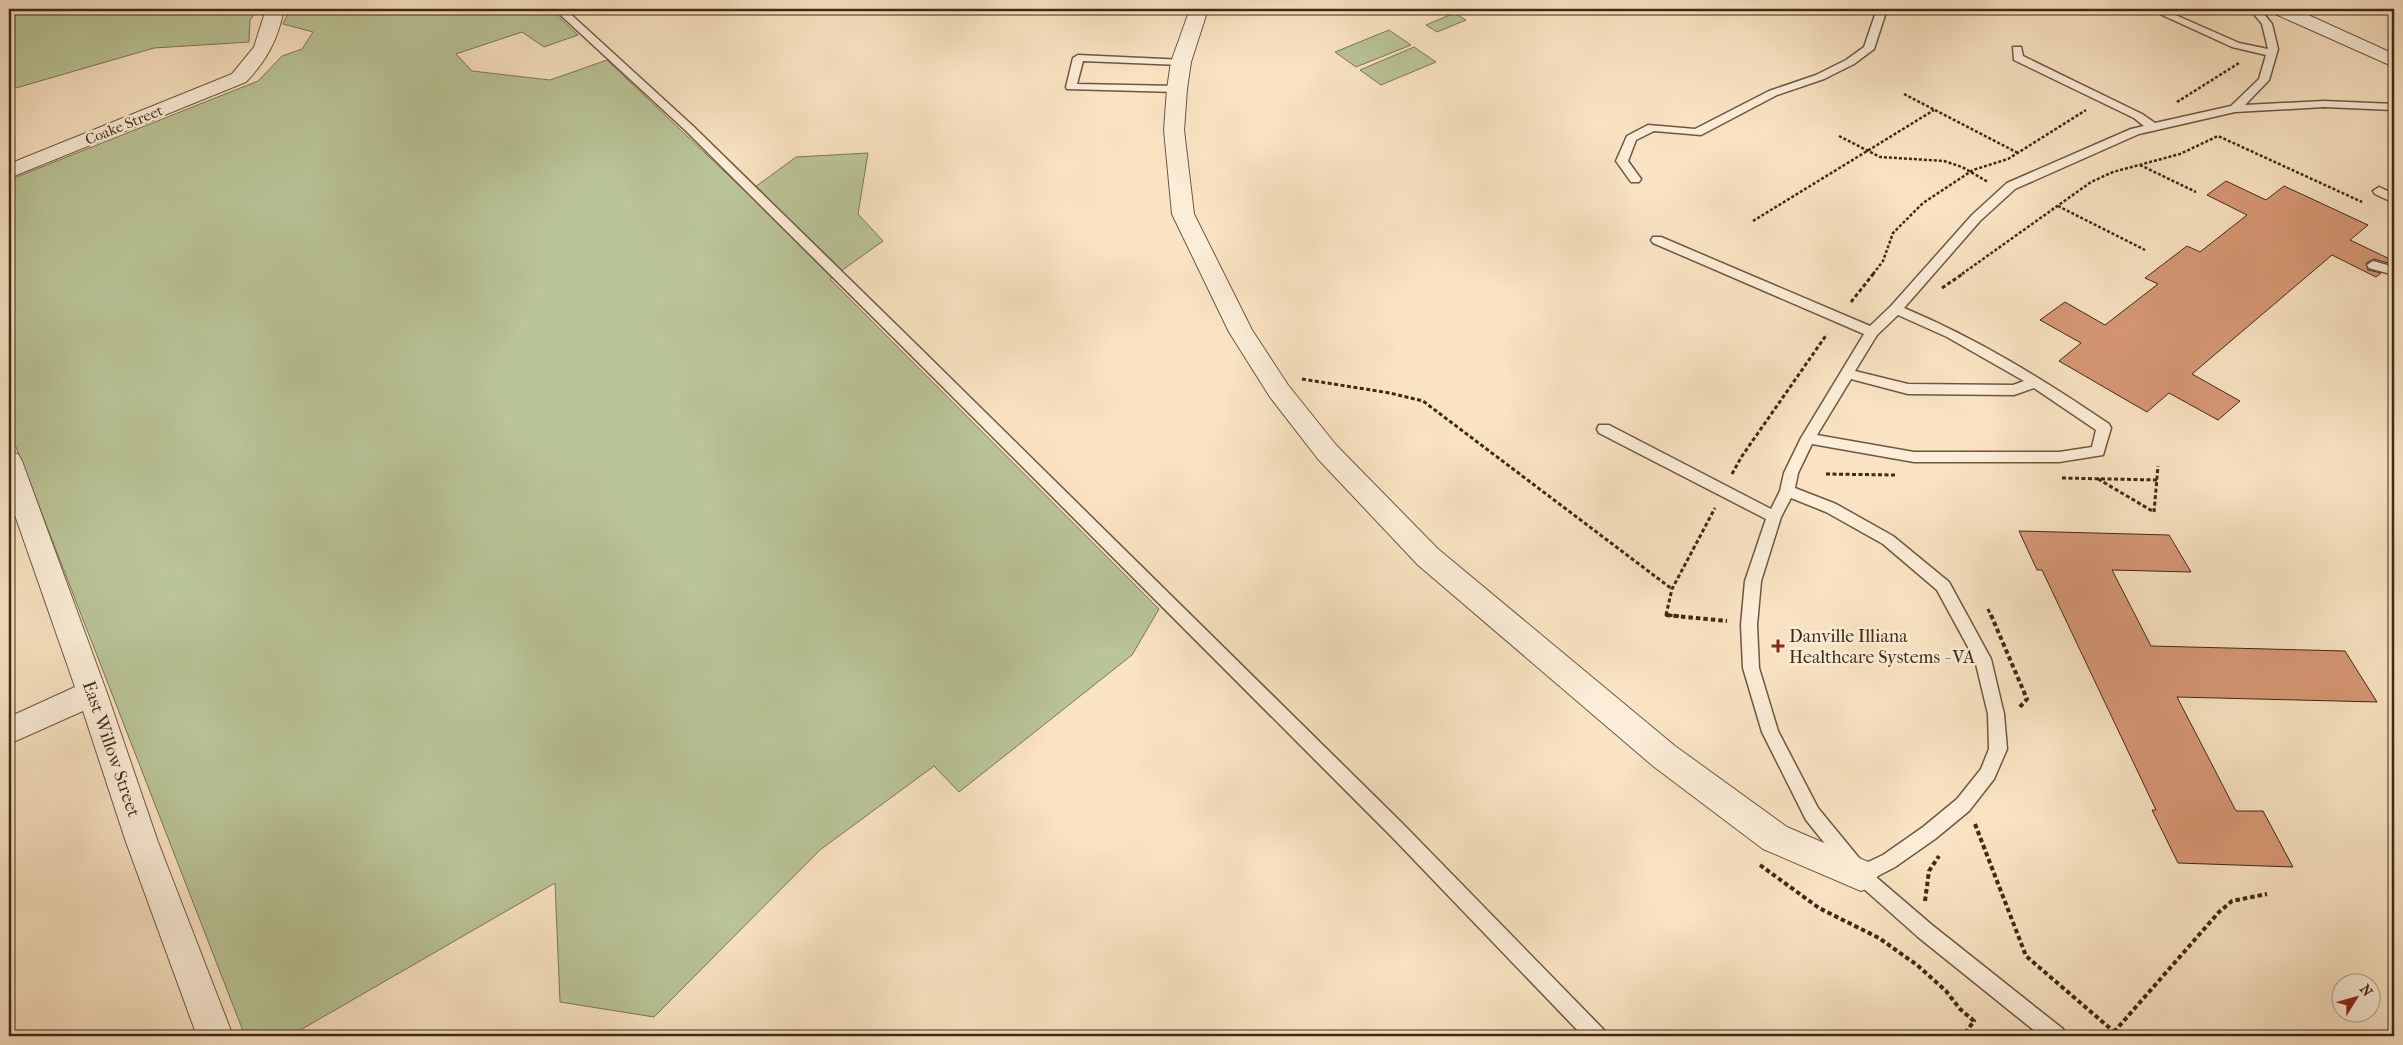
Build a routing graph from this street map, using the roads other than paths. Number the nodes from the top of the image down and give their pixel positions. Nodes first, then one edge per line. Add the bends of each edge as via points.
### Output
1 (275, 9) edge
2 (559, 9) edge
3 (1200, 9) edge
4 (1882, 9) edge
5 (2154, 9) edge
6 (2255, 9) edge
7 (2280, 9) edge
8 (2017, 49) dead end
9 (2272, 53) junction
10 (2394, 60) edge
11 (1181, 62) junction
12 (1177, 89) junction
13 (2235, 108) junction
14 (2394, 108) edge
15 (2153, 127) junction
16 (9, 172) edge
17 (1635, 179) dead end
18 (2379, 191) dead end
19 (2394, 198) edge
20 (1657, 240) dead end
21 (2372, 265) dead end
22 (2394, 271) edge
23 (1896, 309) junction
24 (1872, 332) junction
25 (1846, 373) junction
26 (2037, 382) junction
27 (1604, 430) dead end
28 (1808, 438) junction
29 (9, 461) edge
30 (1787, 491) junction
31 (1774, 517) junction
32 (92, 693) junction
33 (9, 731) edge
34 (1861, 875) junction
35 (215, 1036) edge
36 (1596, 1036) edge
37 (2056, 1036) edge

1 - 16 street, Coake Street via 270,33 259,57 239,78
2 - 36 lane via 689,128 921,356 1408,841
3 - 11 street
4 - 17 lane via 1869,49 1850,62 1820,77 1773,93 1697,133 1652,127 1631,138 1622,161
5 - 9 lane via 2236,45
6 - 9 lane via 2266,24
7 - 10 street
8 - 15 lane via 2018,58 2138,116
9 - 13 lane via 2264,80
11 - 12 street
11 - 12 lane via 1078,58 1071,87
12 - 34 street via 1174,130 1183,214 1241,332 1279,391 1326,452 1428,557 1664,756 1775,838
13 - 14 lane via 2324,104
13 - 15 lane
15 - 23 lane via 2136,130 2011,186 1976,218
18 - 19 lane
20 - 24 lane
21 - 22 lane
23 - 24 lane
23 - 26 lane via 1949,332
24 - 25 lane
25 - 26 lane via 1908,390 2014,390
25 - 28 lane
26 - 28 lane via 2104,428 2098,451 2059,457 1914,457
27 - 31 lane
28 - 30 lane via 1791,473
29 - 32 street, East Willow Street
30 - 31 lane
30 - 34 lane via 1831,508 1888,540 1943,586 1983,659 1996,714 1998,750 1988,774 1963,805 1889,861
31 - 34 lane via 1753,581 1749,625 1751,668 1770,732 1812,814
32 - 33 street
32 - 35 street, East Willow Street via 142,842
34 - 37 lane

